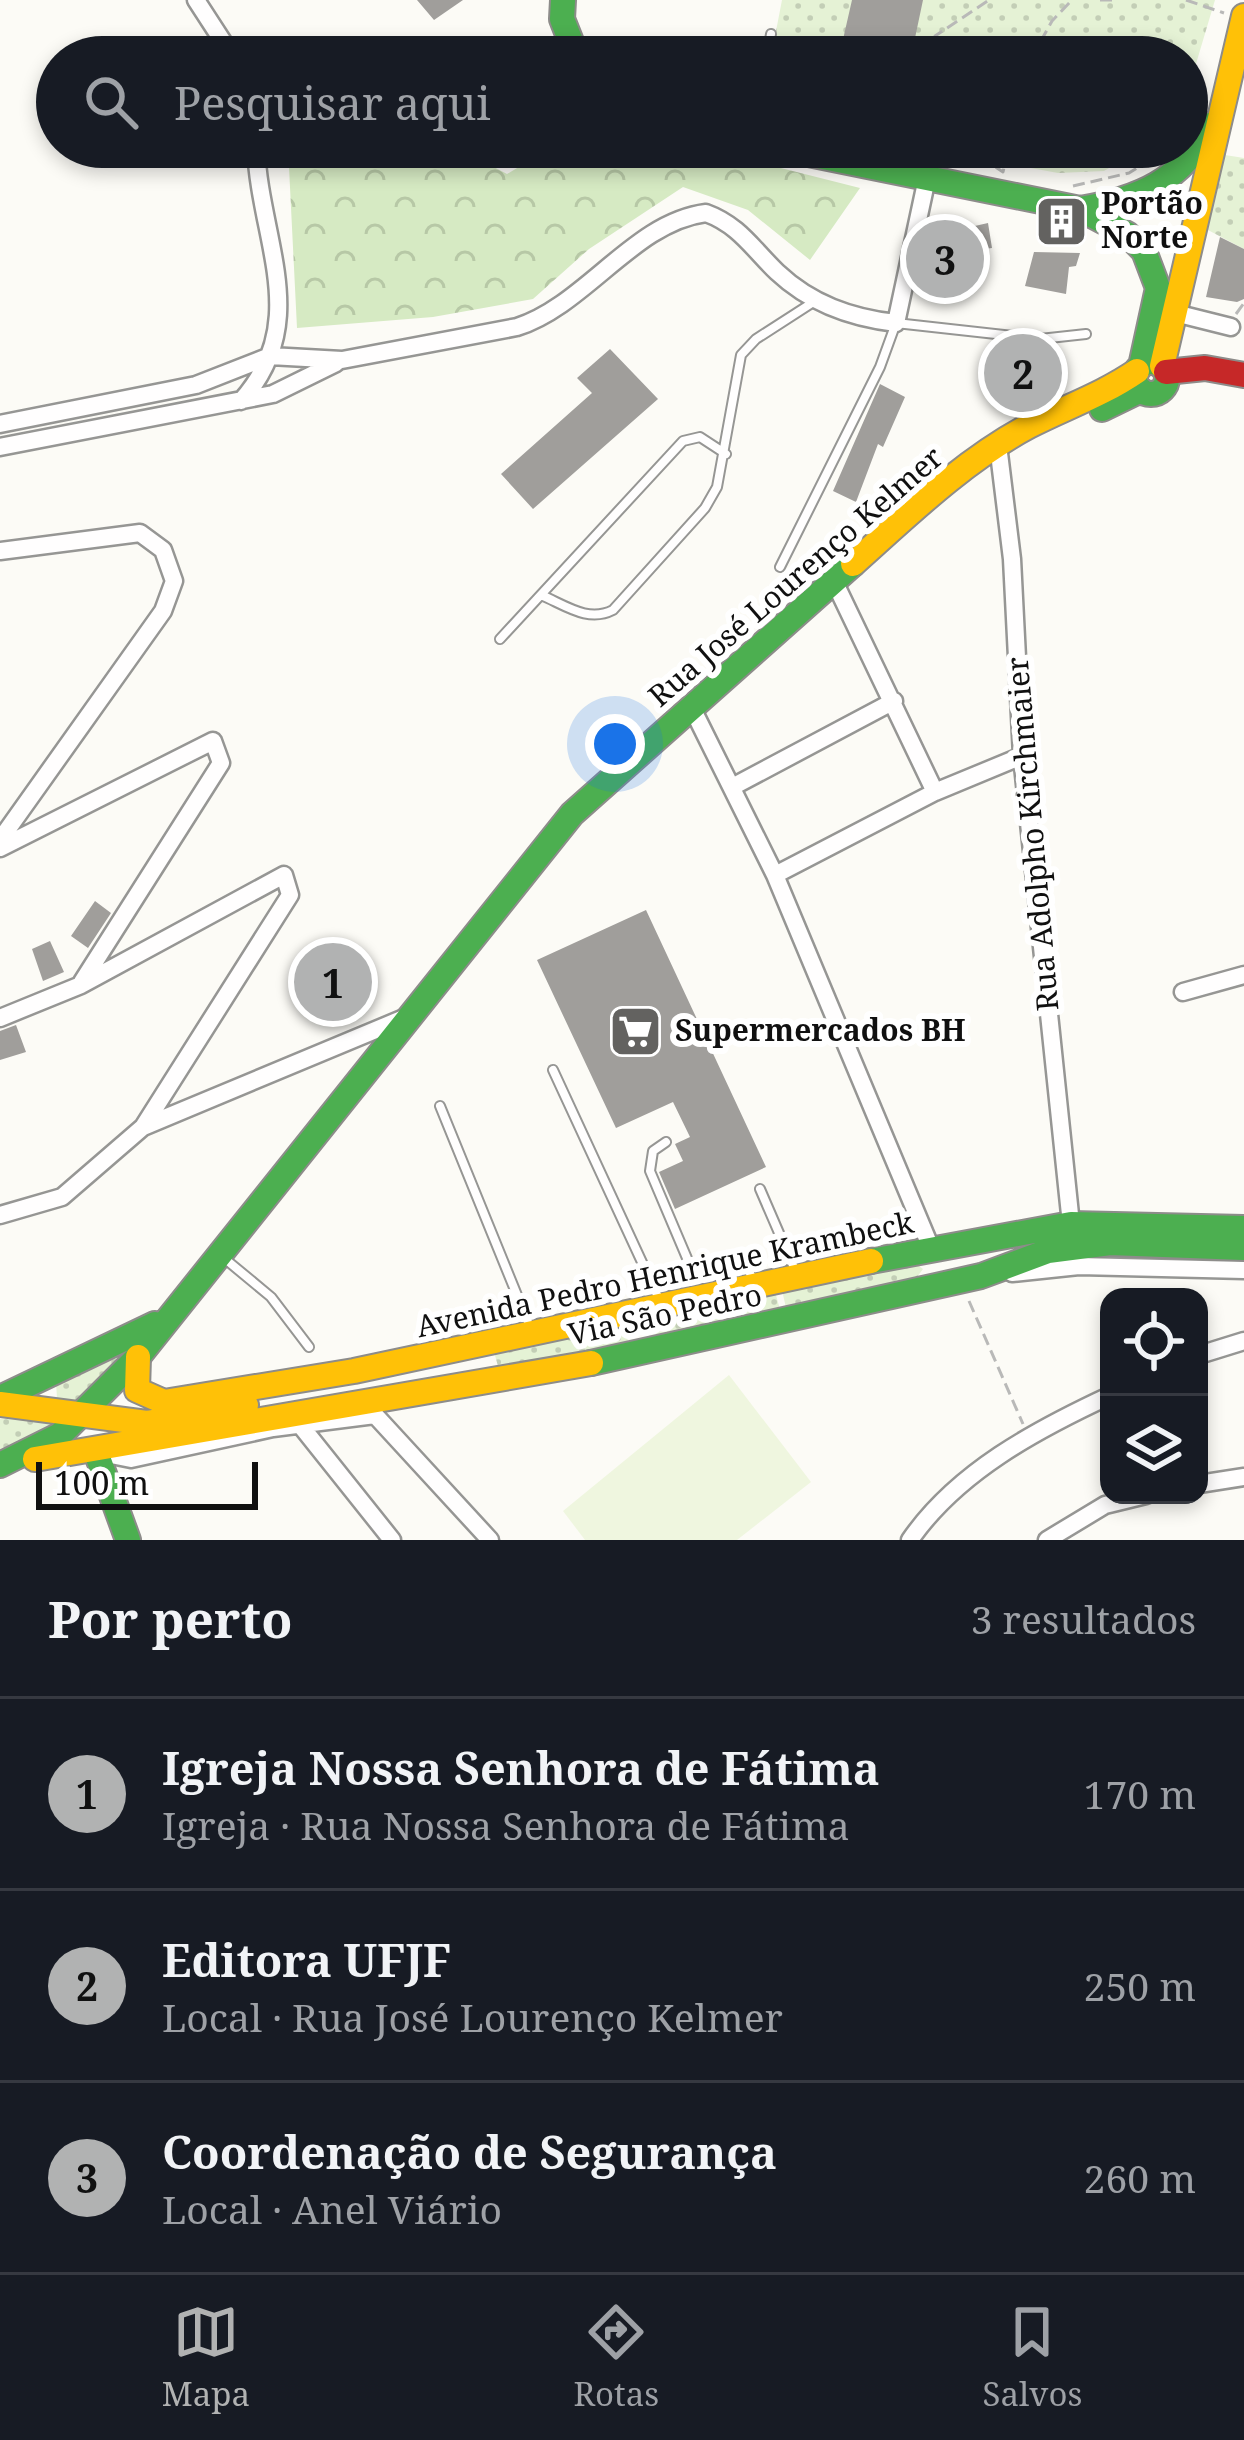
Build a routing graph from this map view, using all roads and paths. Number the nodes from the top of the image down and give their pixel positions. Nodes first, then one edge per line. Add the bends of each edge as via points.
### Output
1 (196, 0) edge
2 (563, 0) edge
3 (988, 0) edge
4 (1072, 0) edge
5 (1100, 0) edge
6 (1115, 0) edge
7 (1186, 0) edge
8 (1235, 15) edge
9 (219, 36) edge
10 (569, 36) edge
11 (935, 36) edge
12 (1044, 36) edge
13 (1229, 74) junction
14 (1208, 129) edge
15 (258, 168) edge
16 (878, 168) edge
17 (982, 168) dead end
18 (997, 168) edge
19 (1004, 168) edge
20 (1137, 168) edge
21 (1183, 168) edge
22 (1003, 172) junction
23 (1019, 176) dead end
24 (927, 178) junction
25 (1066, 186) dead end
26 (1080, 209) junction
27 (816, 300) junction
28 (1183, 315) dead end
29 (896, 323) junction
30 (1231, 327) dead end
31 (1086, 334) dead end
32 (270, 356) junction
33 (342, 360) junction
34 (1157, 374) junction
35 (1244, 375) edge
36 (132, 398) junction
37 (241, 401) junction
38 (135, 421) junction
39 (0, 424) edge
40 (1001, 443) junction
41 (0, 447) edge
42 (726, 454) junction
43 (0, 551) edge
44 (780, 567) dead end
45 (834, 581) junction
46 (541, 595) junction
47 (500, 639) dead end
48 (894, 701) junction
49 (692, 708) junction
50 (1022, 756) junction
51 (734, 786) junction
52 (935, 792) junction
53 (0, 844) edge
54 (776, 875) junction
55 (1244, 975) edge
56 (81, 985) junction
57 (1184, 992) dead end
58 (416, 1013) junction
59 (0, 1018) edge
60 (554, 1070) dead end
61 (440, 1106) dead end
62 (142, 1127) junction
63 (666, 1142) dead end
64 (760, 1189) dead end
65 (0, 1215) edge
66 (1071, 1224) junction
67 (1244, 1228) edge
68 (931, 1248) junction
69 (1244, 1248) edge
70 (221, 1256) junction
71 (1244, 1270) edge
72 (798, 1277) junction
73 (971, 1279) junction
74 (755, 1286) junction
75 (662, 1306) junction
76 (172, 1313) junction
77 (816, 1314) junction
78 (533, 1334) junction
79 (1244, 1341) edge
80 (485, 1344) junction
81 (310, 1347) dead end
82 (664, 1349) junction
83 (1208, 1351) edge
84 (137, 1357) junction
85 (440, 1388) junction
86 (0, 1401) edge
87 (1100, 1401) edge
88 (81, 1415) junction
89 (375, 1415) junction
90 (302, 1426) junction
91 (1029, 1437) junction
92 (96, 1452) junction
93 (10, 1463) edge
94 (1244, 1477) edge
95 (1208, 1483) edge
96 (1109, 1504) edge
97 (127, 1540) edge
98 (392, 1540) edge
99 (490, 1540) edge
100 (910, 1540) edge
101 (1047, 1540) edge

1 - 9 street
2 - 10 main road
3 - 11 path
4 - 12 path
5 - 6 path
7 - 8 path
8 - 13 main road
13 - 14 main road
13 - 34 main road via 1221,144
15 - 32 street via 281,292
16 - 24 main road
17 - 22 path
18 - 22 path
19 - 22 path
20 - 25 path
21 - 26 main road via 1148,194
22 - 23 path
24 - 26 main road
24 - 29 street
26 - 34 main road via 1127,234 1154,268
27 - 29 street
27 - 33 street via 736,229 706,213 668,226 530,322
27 - 42 lane via 741,355
28 - 30 street
29 - 31 lane via 1040,339
29 - 44 lane
32 - 33 street
32 - 36 street via 196,385
32 - 37 street
33 - 37 street via 290,388
34 - 35 main road via 1205,368
34 - 40 main road, Rua José Lourenço Kelmer via 1034,436
36 - 38 street
36 - 39 street
37 - 38 street
38 - 41 street
40 - 45 main road, Rua José Lourenço Kelmer
40 - 50 street, Rua Adolpho Kirchmaier
42 - 46 lane via 700,436 683,441
42 - 46 lane via 705,508 613,610 586,615
43 - 53 street via 140,532 163,550 174,581
45 - 48 street
45 - 49 main road, Rua José Lourenço Kelmer
46 - 47 lane
48 - 51 street
48 - 52 street
49 - 51 street
49 - 58 main road, Rua José Lourenço Kelmer via 572,814
50 - 52 street
50 - 66 street, Rua Adolpho Kirchmaier
51 - 54 street
52 - 54 street
53 - 56 street via 213,741 220,763
54 - 68 street
55 - 57 street
56 - 59 street
56 - 62 street via 284,875 290,895
58 - 62 street
58 - 70 main road, Rua José Lourenço Kelmer
60 - 75 lane
61 - 78 lane
62 - 65 street via 62,1197
63 - 74 lane via 653,1151 650,1171 692,1270 743,1258
64 - 72 lane
66 - 67 main road, Avenida Pedro Henrique Krambeck
66 - 68 main road, Avenida Pedro Henrique Krambeck
68 - 72 main road, Avenida Pedro Henrique Krambeck
68 - 77 main road via 933,1268 923,1279 823,1304
69 - 73 main road, Via São Pedro via 1110,1243 1048,1251
70 - 76 main road, Rua José Lourenço Kelmer
70 - 81 lane via 271,1297
71 - 73 street via 1079,1266
72 - 74 main road, Avenida Pedro Henrique Krambeck
73 - 77 main road, Via São Pedro
73 - 91 path
74 - 75 main road, Avenida Pedro Henrique Krambeck
74 - 82 main road via 743,1297 650,1319 646,1340
75 - 78 main road, Avenida Pedro Henrique Krambeck
76 - 84 main road, Rua José Lourenço Kelmer
76 - 86 main road, Rua José Lourenço Kelmer
77 - 82 main road, Via São Pedro
78 - 80 main road, Avenida Pedro Henrique Krambeck
79 - 83 street
80 - 84 main road, Avenida Pedro Henrique Krambeck via 164,1402 137,1390
80 - 88 main road via 433,1371 168,1419
82 - 85 main road, Via São Pedro
84 - 88 main road, Rua José Lourenço Kelmer
85 - 89 main road via 422,1408
85 - 92 main road, Via São Pedro
86 - 88 main road
87 - 91 street
88 - 93 main road, Rua José Lourenço Kelmer via 59,1440
89 - 90 street
89 - 99 street
90 - 92 street via 131,1459
90 - 98 street
91 - 100 street via 983,1468
92 - 93 main road
92 - 97 main road
94 - 95 street
96 - 101 street

